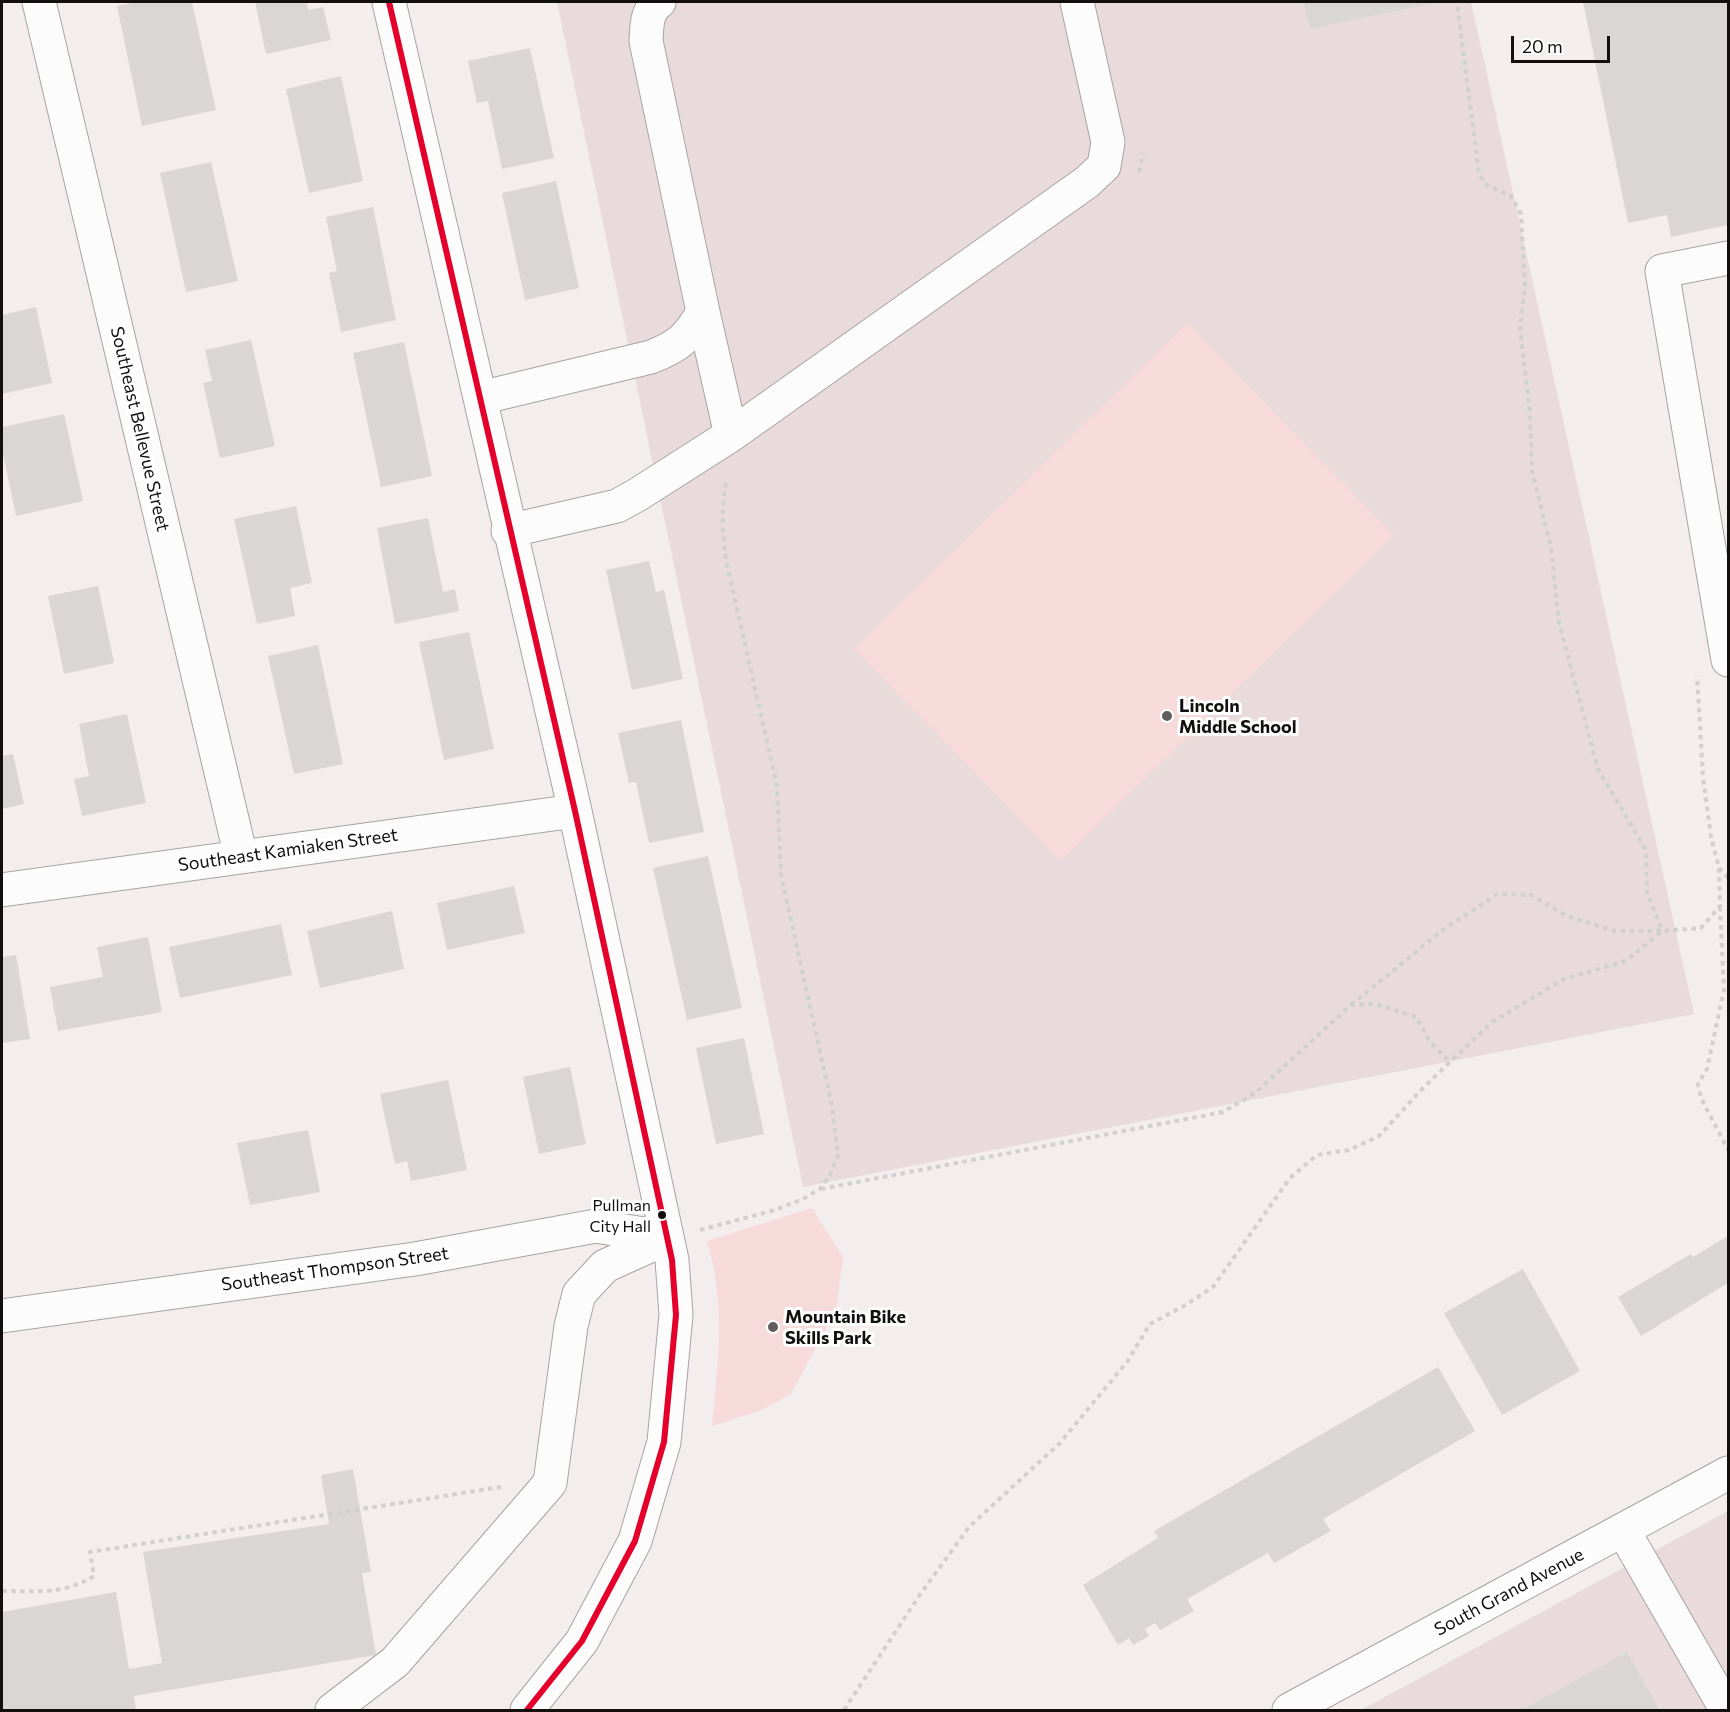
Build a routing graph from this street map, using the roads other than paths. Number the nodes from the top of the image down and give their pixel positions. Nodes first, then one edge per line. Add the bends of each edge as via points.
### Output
1 (39, 2) edge
2 (389, 2) edge
3 (659, 2) edge
4 (1077, 2) edge
5 (1728, 258) edge
6 (703, 312) junction
7 (480, 398) junction
8 (730, 435) junction
9 (508, 531) junction
10 (1728, 660) edge
11 (575, 811) junction
12 (241, 856) junction
13 (2, 890) edge
14 (667, 1238) junction
15 (2, 1316) edge
16 (1728, 1473) edge
17 (1623, 1530) junction
18 (1726, 1709) edge
19 (332, 1710) edge
20 (527, 1710) edge
21 (1289, 1710) edge

1 - 12 street, Southeast Bellevue Street
2 - 7 street
3 - 6 street via 647,19 646,41
4 - 8 street via 1108,142 1104,166 1087,182
5 - 10 street via 1662,271
6 - 7 street via 690,335 651,357
6 - 8 street
7 - 9 street
8 - 9 street via 617,506
9 - 11 street
11 - 12 street, Southeast Kamiaken Street
11 - 14 street
12 - 13 street, Southeast Kamiaken Street
14 - 15 street, Southeast Thompson Street via 596,1226 415,1259
14 - 19 street via 605,1266 579,1294 571,1326 550,1483 395,1662
14 - 20 street via 676,1315 664,1442 635,1541 582,1641
16 - 17 street, South Grand Avenue
17 - 18 street
17 - 21 street, South Grand Avenue

